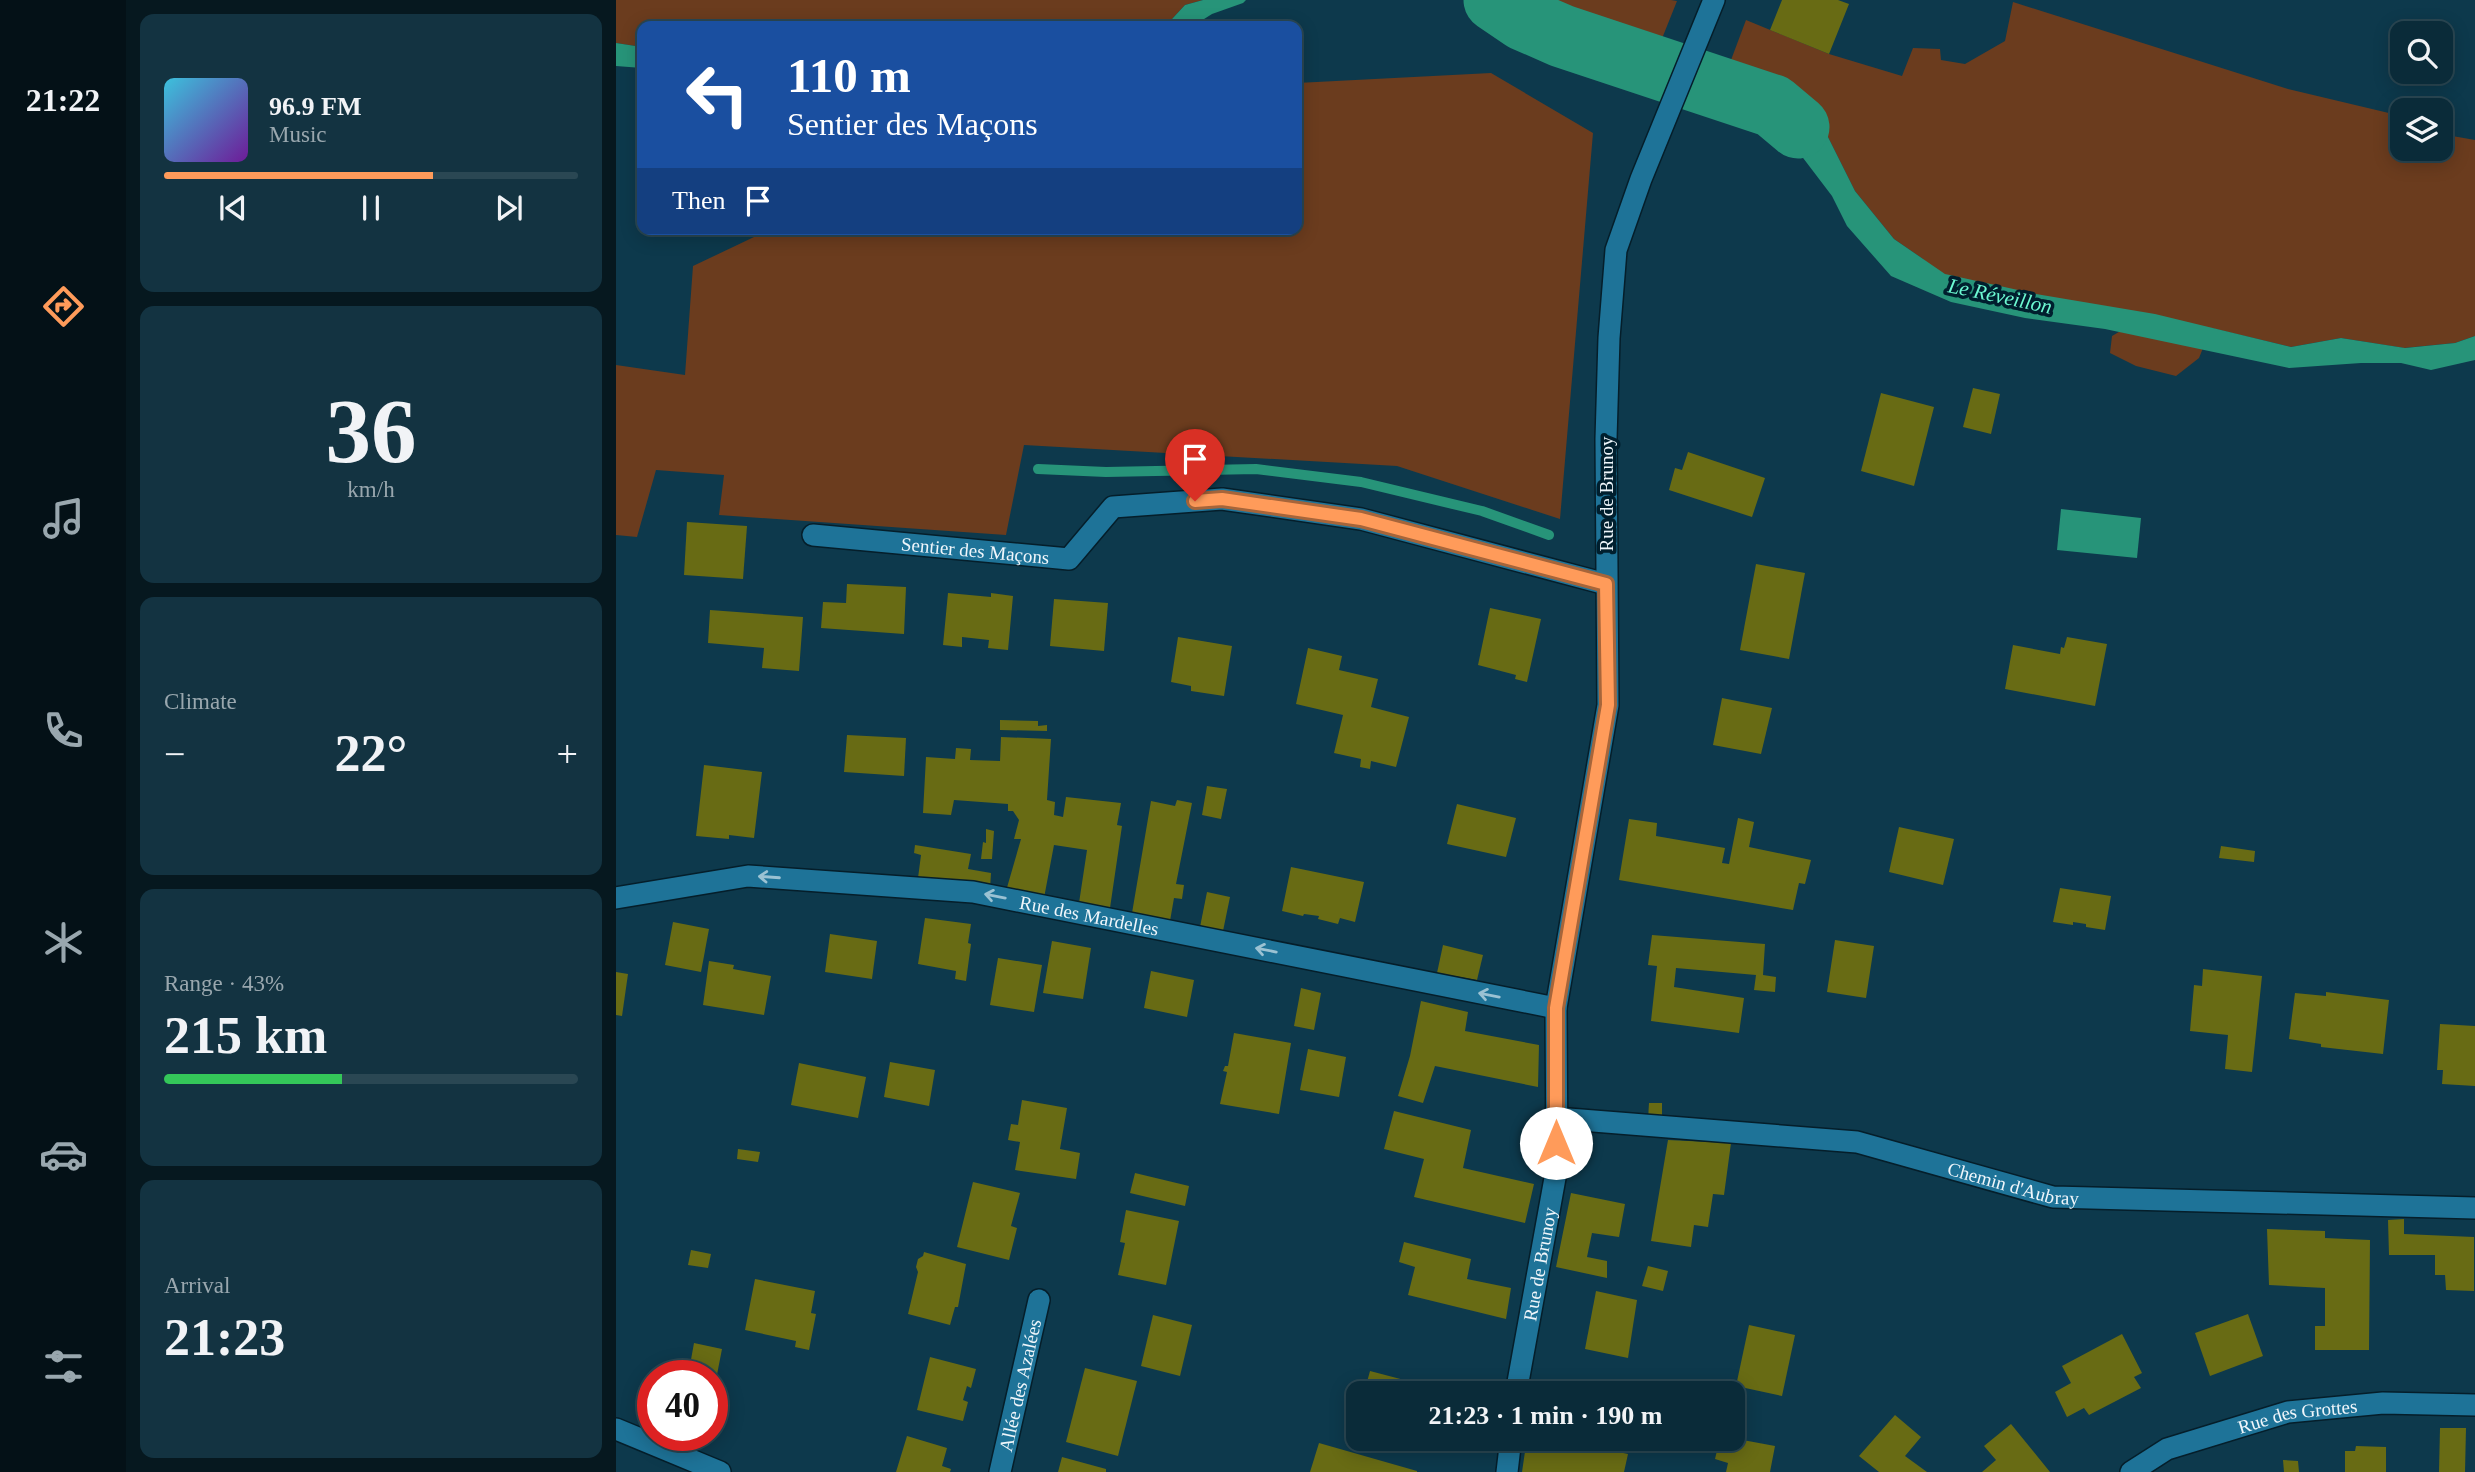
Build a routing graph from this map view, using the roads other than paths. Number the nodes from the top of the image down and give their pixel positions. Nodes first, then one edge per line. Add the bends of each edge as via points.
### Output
1 (1714, 0) edge
2 (813, 535) dead end
3 (1606, 584) junction
4 (616, 898) edge
5 (1556, 1008) junction
6 (1556, 1118) junction
7 (2475, 1208) edge
8 (1039, 1300) dead end
9 (1518, 1381) edge
10 (2475, 1405) edge
11 (616, 1429) edge
12 (1509, 1451) edge
13 (720, 1472) edge
14 (1000, 1472) edge
15 (1507, 1472) edge
16 (2131, 1472) edge

1 - 3 street, Rue de Brunoy via 1616,250 1609,350
2 - 3 street, Sentier des Maçons via 1069,559 1113,507 1222,499 1361,519
3 - 5 street, Rue de Brunoy via 1608,705
5 -> 4 street, Rue des Mardelles via 973,892 748,876
5 - 6 street, Rue de Brunoy
6 - 7 street, Chemin d'Aubray via 1857,1142 2053,1198
6 - 9 street, Rue de Brunoy via 1557,1167
8 - 14 street, Allée des Azalées
10 - 16 street, Rue des Grottes via 2383,1403 2288,1412 2167,1449
11 - 13 street
12 - 15 street

